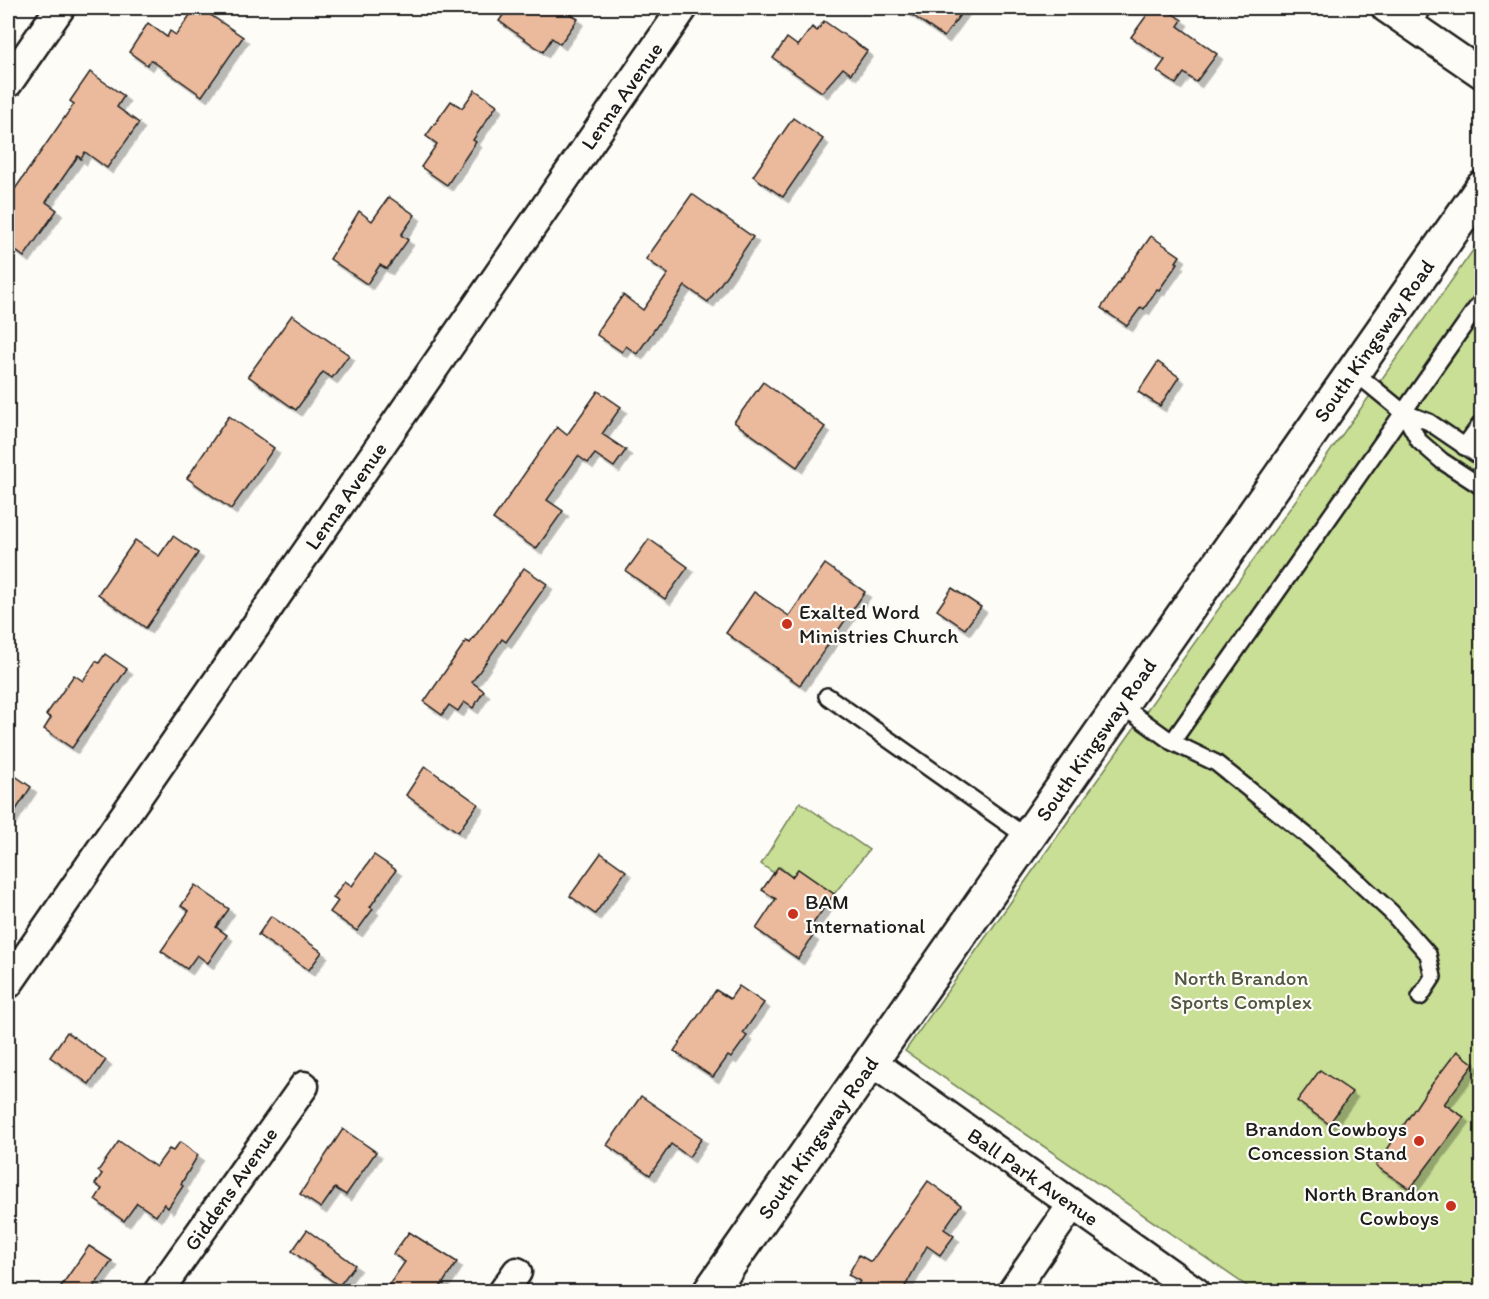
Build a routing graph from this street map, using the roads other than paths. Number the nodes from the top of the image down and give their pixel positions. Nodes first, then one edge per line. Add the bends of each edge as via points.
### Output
1 (60, 8) edge
2 (683, 8) edge
3 (1386, 8) edge
4 (1418, 16) edge
5 (1482, 74) edge
6 (8, 83) edge
7 (1482, 188) edge
8 (1482, 300) edge
9 (1353, 371) junction
10 (1403, 412) junction
11 (1482, 422) edge
12 (1464, 447) junction
13 (1482, 458) edge
14 (1482, 487) edge
15 (827, 696) dead end
16 (1121, 705) junction
17 (1172, 742) junction
18 (1028, 838) junction
19 (8, 984) edge
20 (1420, 997) dead end
21 (872, 1062) junction
22 (304, 1086) dead end
23 (1072, 1205) junction
24 (158, 1292) edge
25 (710, 1292) edge
26 (1012, 1292) edge
27 (1196, 1292) edge

1 - 6 street
2 - 19 street, Lenna Avenue
3 - 4 street
4 - 5 street
7 - 9 street, South Kingsway Road
8 - 10 lane
9 - 10 lane
9 - 16 street, South Kingsway Road
10 - 12 lane via 1429,422
10 - 14 lane via 1419,441
10 - 17 lane
11 - 12 lane
12 - 13 lane
15 - 18 lane
16 - 17 lane
16 - 18 street, South Kingsway Road
17 - 20 lane via 1216,763 1315,842 1391,912 1428,954 1433,977
18 - 21 street, South Kingsway Road
21 - 23 street, Ball Park Avenue
21 - 25 street, South Kingsway Road
22 - 24 street, Giddens Avenue
23 - 26 street
23 - 27 street, Ball Park Avenue

